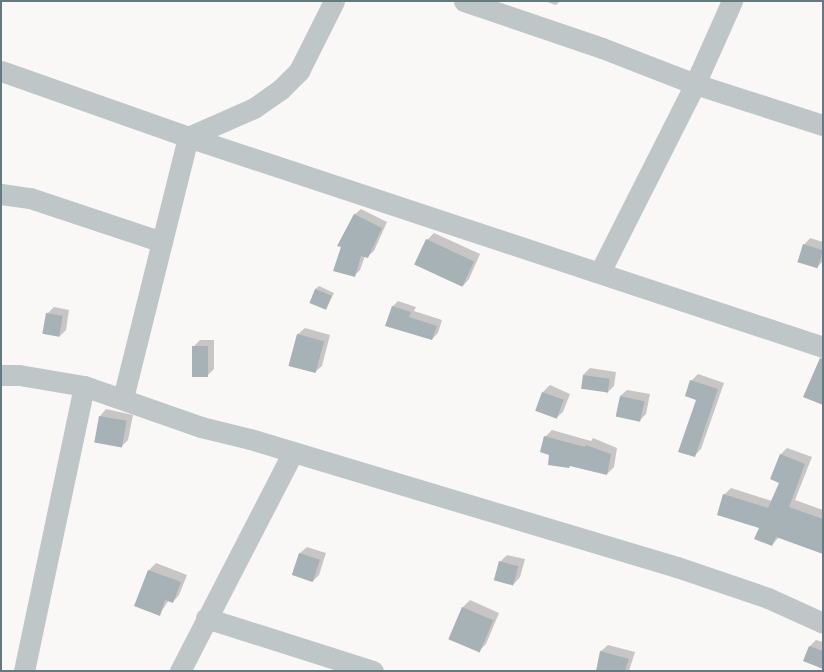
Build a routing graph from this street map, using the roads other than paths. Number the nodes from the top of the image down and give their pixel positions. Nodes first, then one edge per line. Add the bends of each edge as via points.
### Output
1 (334, 1) edge
2 (464, 1) edge
3 (732, 1) edge
4 (1, 71) edge
5 (695, 84) junction
6 (823, 125) edge
7 (188, 137) junction
8 (1, 194) edge
9 (162, 242) junction
10 (600, 272) junction
11 (823, 347) edge
12 (1, 375) edge
13 (84, 386) junction
14 (123, 398) junction
15 (293, 452) junction
16 (206, 618) junction
17 (823, 623) edge
18 (24, 671) edge
19 (180, 671) edge
20 (373, 671) edge

1 - 7 street via 299,71 280,90 254,108
2 - 5 street via 595,45
3 - 5 street
4 - 7 street
5 - 6 street
5 - 10 street
7 - 9 street
7 - 10 street
8 - 9 street via 30,198
9 - 14 street
10 - 11 street
12 - 13 street via 19,375
13 - 14 street
13 - 18 street
14 - 15 street via 201,427
15 - 16 street via 265,510
15 - 17 street via 670,565 768,598
16 - 19 street
16 - 20 street

